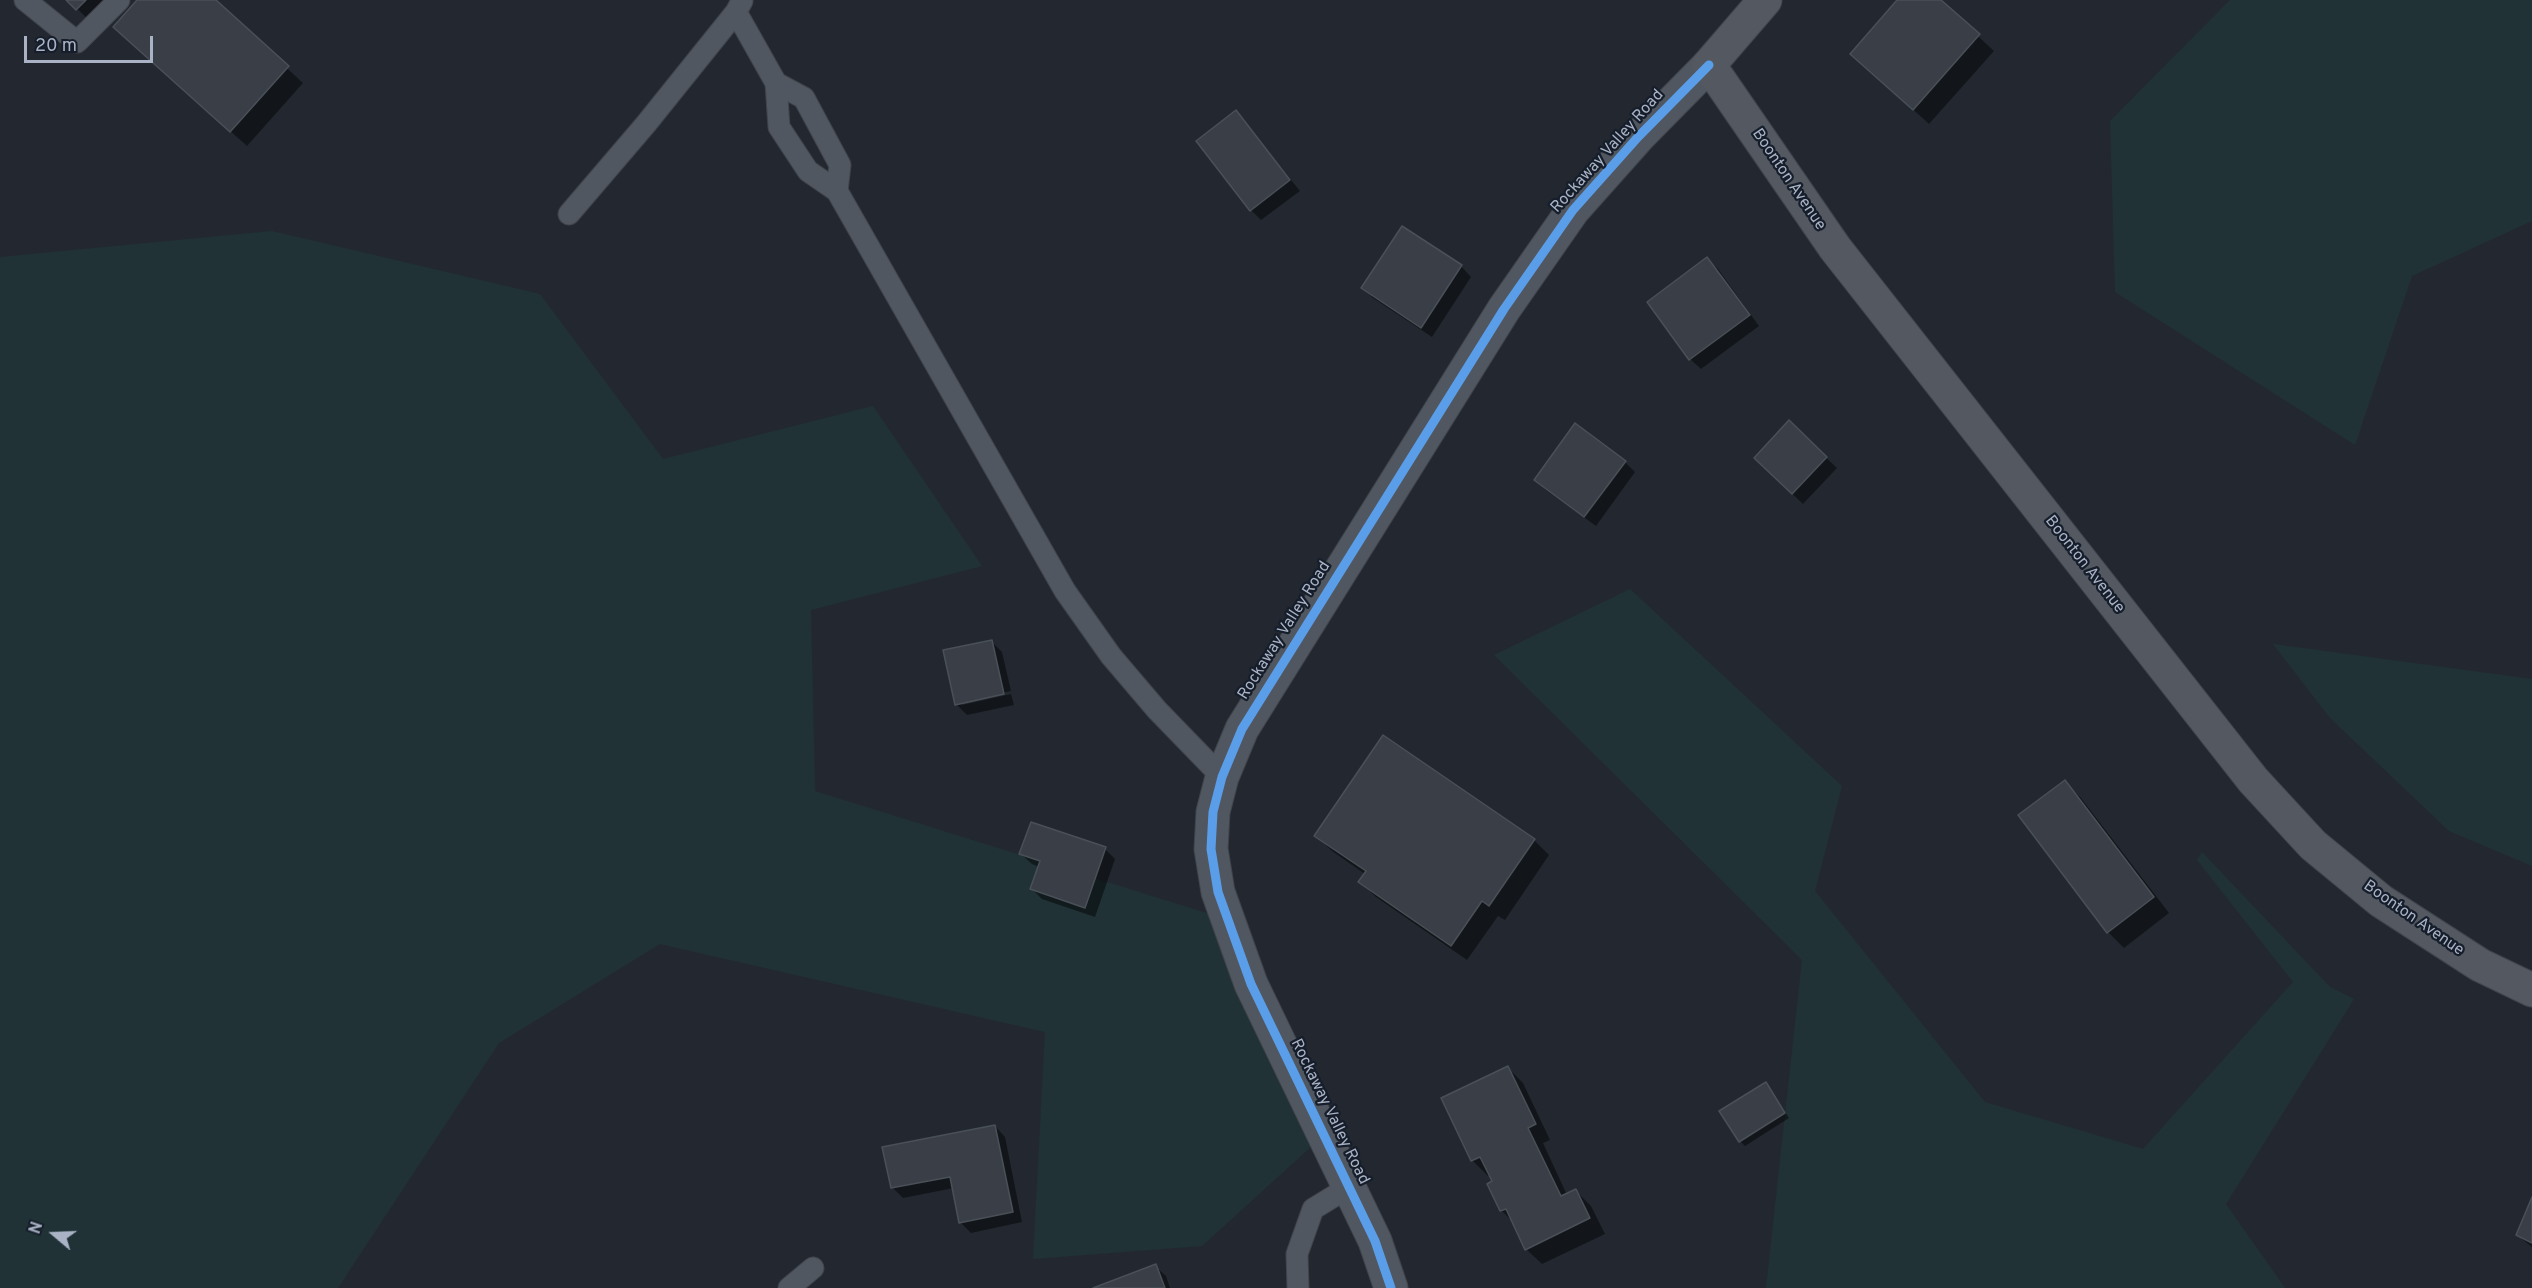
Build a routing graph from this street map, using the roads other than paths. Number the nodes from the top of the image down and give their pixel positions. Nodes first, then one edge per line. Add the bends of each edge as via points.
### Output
1 (25, 0) edge
2 (119, 0) edge
3 (1765, 0) edge
4 (739, 6) edge
5 (1709, 65) junction
6 (776, 83) junction
7 (837, 191) junction
8 (569, 214) dead end
9 (1222, 777) junction
10 (2532, 990) edge
11 (1348, 1187) junction
12 (813, 1268) dead end
13 (789, 1288) edge
14 (1298, 1288) edge
15 (1391, 1288) edge

1 - 2 lane via 77,42
3 - 5 main road, Rockaway Valley Road
4 - 6 lane
4 - 8 lane
5 - 9 street, Rockaway Valley Road via 1573,210 1504,309 1242,729
5 - 10 main road, Boonton Avenue via 1835,248 2253,780 2313,845 2381,901 2480,965
6 - 7 lane via 779,127 808,171
6 - 7 lane via 804,98 840,165
7 - 9 lane via 1065,591 1111,656
9 - 11 street, Rockaway Valley Road via 1213,812 1211,849 1218,892 1251,984
11 - 14 lane via 1313,1209 1297,1254
11 - 15 street, Rockaway Valley Road via 1375,1241
12 - 13 lane

